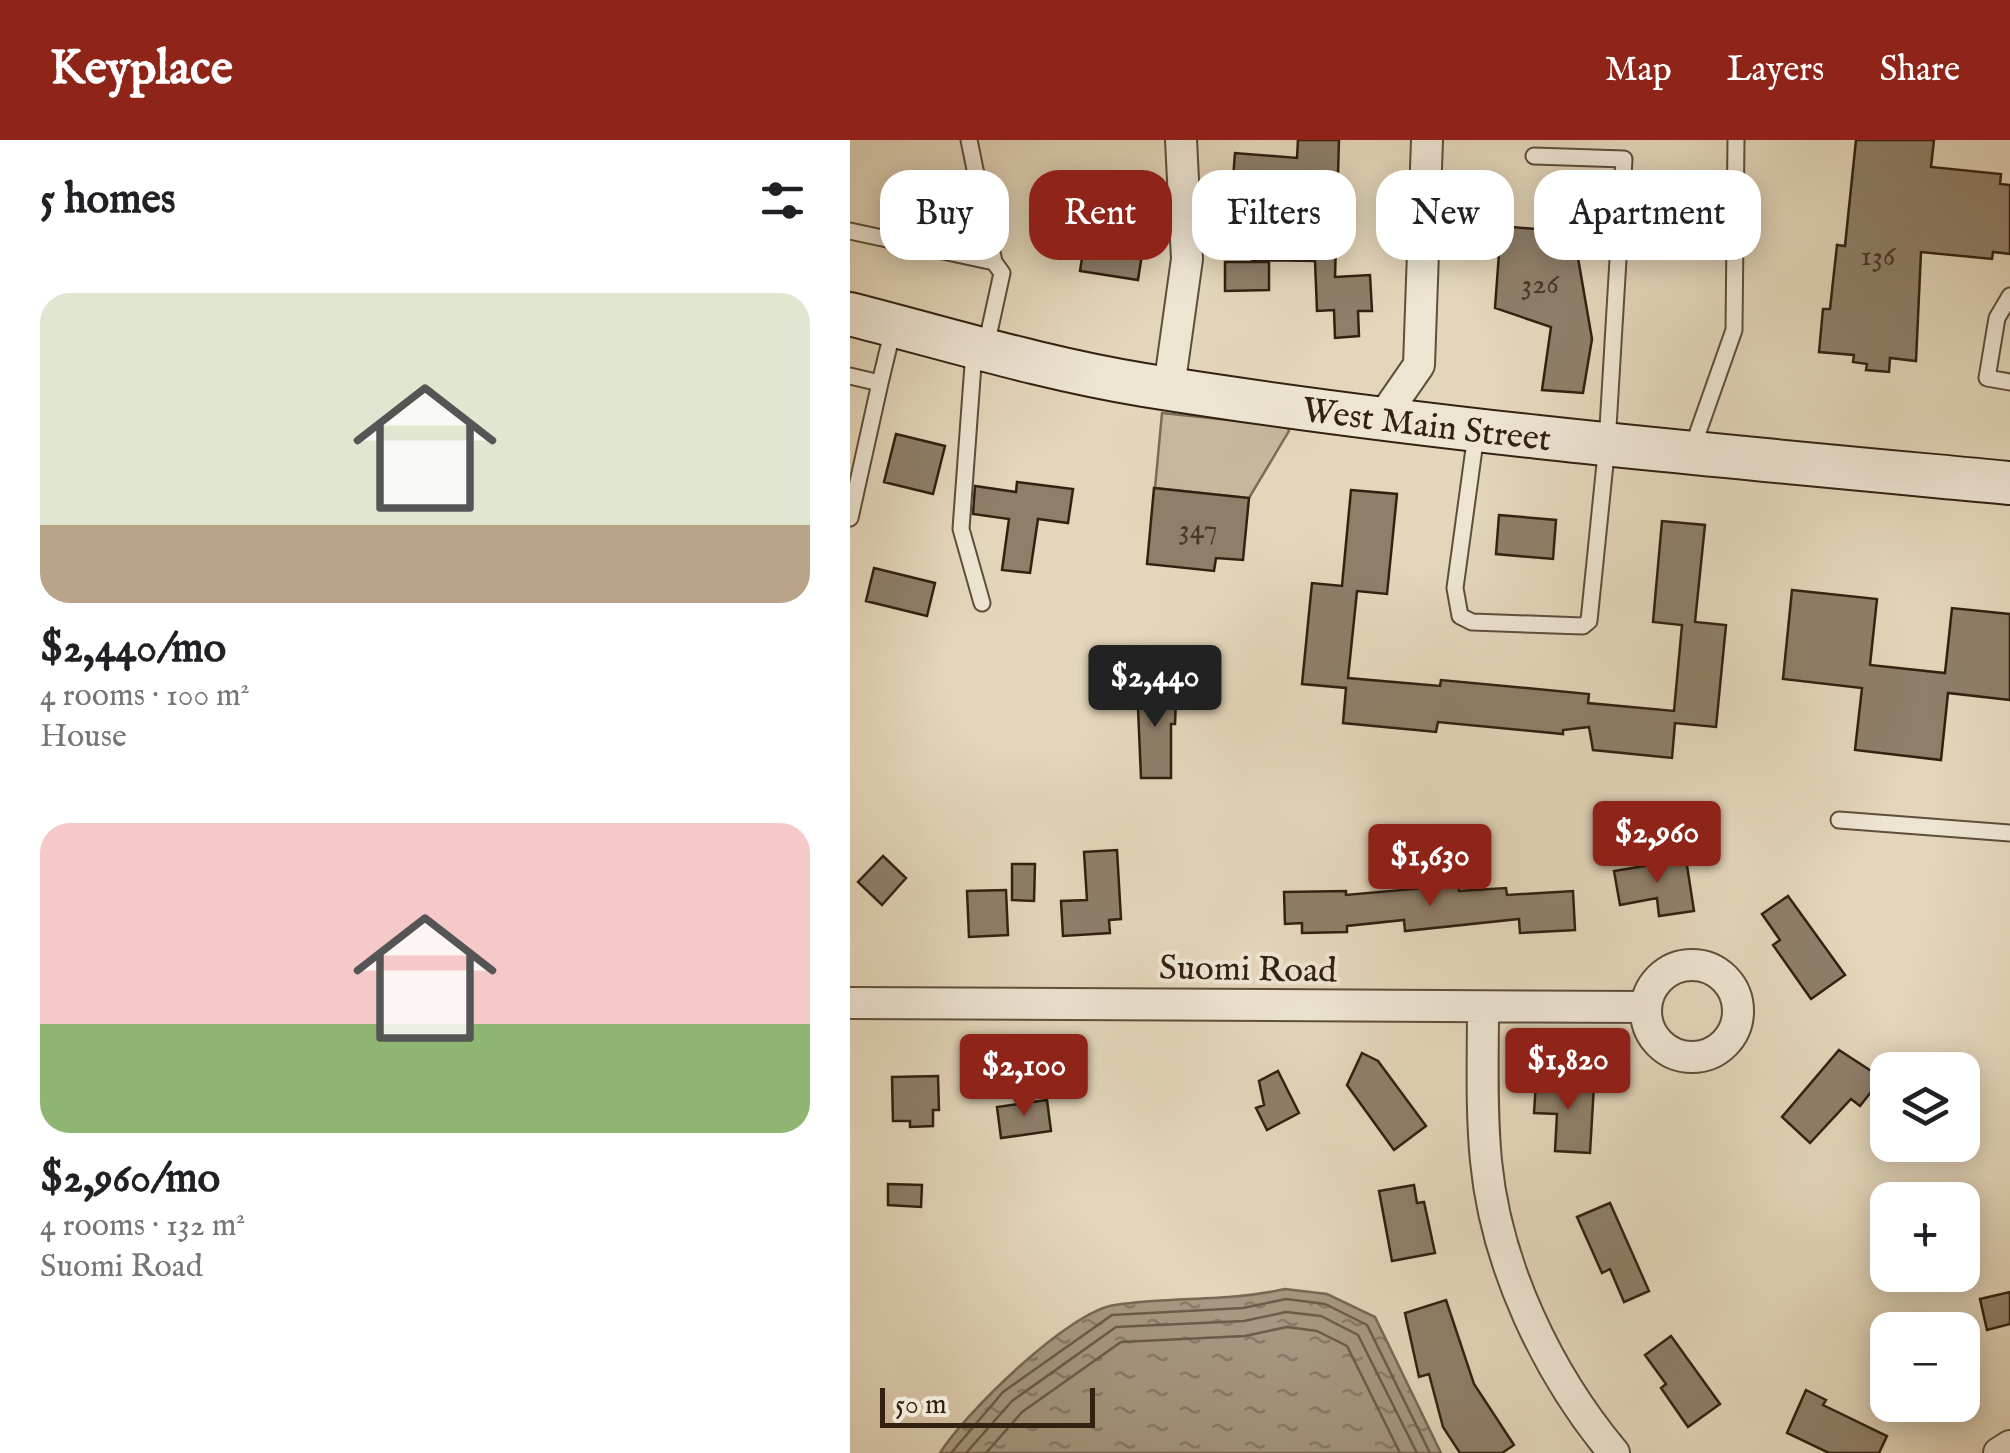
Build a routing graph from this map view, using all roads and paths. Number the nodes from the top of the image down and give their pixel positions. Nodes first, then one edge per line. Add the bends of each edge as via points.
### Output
1 (969, 140) edge
2 (1181, 140) edge
3 (1427, 140) edge
4 (1736, 140) edge
5 (1534, 156) dead end
6 (850, 231) edge
7 (994, 262) junction
8 (2010, 296) edge
9 (850, 314) edge
10 (894, 325) junction
11 (980, 348) junction
12 (852, 376) edge
13 (2010, 382) edge
14 (880, 383) junction
15 (1170, 388) junction
16 (1383, 417) junction
17 (1477, 430) junction
18 (1607, 444) junction
19 (1690, 453) junction
20 (2010, 484) edge
21 (850, 518) edge
22 (982, 603) dead end
23 (1839, 820) dead end
24 (2010, 833) edge
25 (850, 1002) edge
26 (1482, 1007) junction
27 (1645, 1007) dead end
28 (2010, 1446) edge
29 (1614, 1453) edge
30 (2000, 1453) edge

1 - 7 lane
2 - 15 street via 1188,260
3 - 16 street via 1419,364
4 - 19 lane via 1734,330
5 - 18 lane via 1624,159
6 - 7 lane
7 - 11 lane via 1002,273
8 - 13 lane via 1998,318 1987,378
9 - 10 main road, West Main Street
10 - 11 main road, West Main Street
10 - 14 lane
11 - 15 main road, West Main Street
11 - 22 lane via 961,529
12 - 14 lane
14 - 21 lane
15 - 16 main road, West Main Street
16 - 17 main road, West Main Street
17 - 18 main road, West Main Street
17 - 18 lane via 1455,588 1460,616 1472,622 1577,628 1589,620
18 - 19 main road, West Main Street
19 - 20 main road, West Main Street
23 - 24 lane
25 - 26 street, Suomi Road
26 - 27 street, Suomi Road
26 - 29 street via 1486,1161 1498,1230 1533,1322 1574,1398
28 - 30 street

